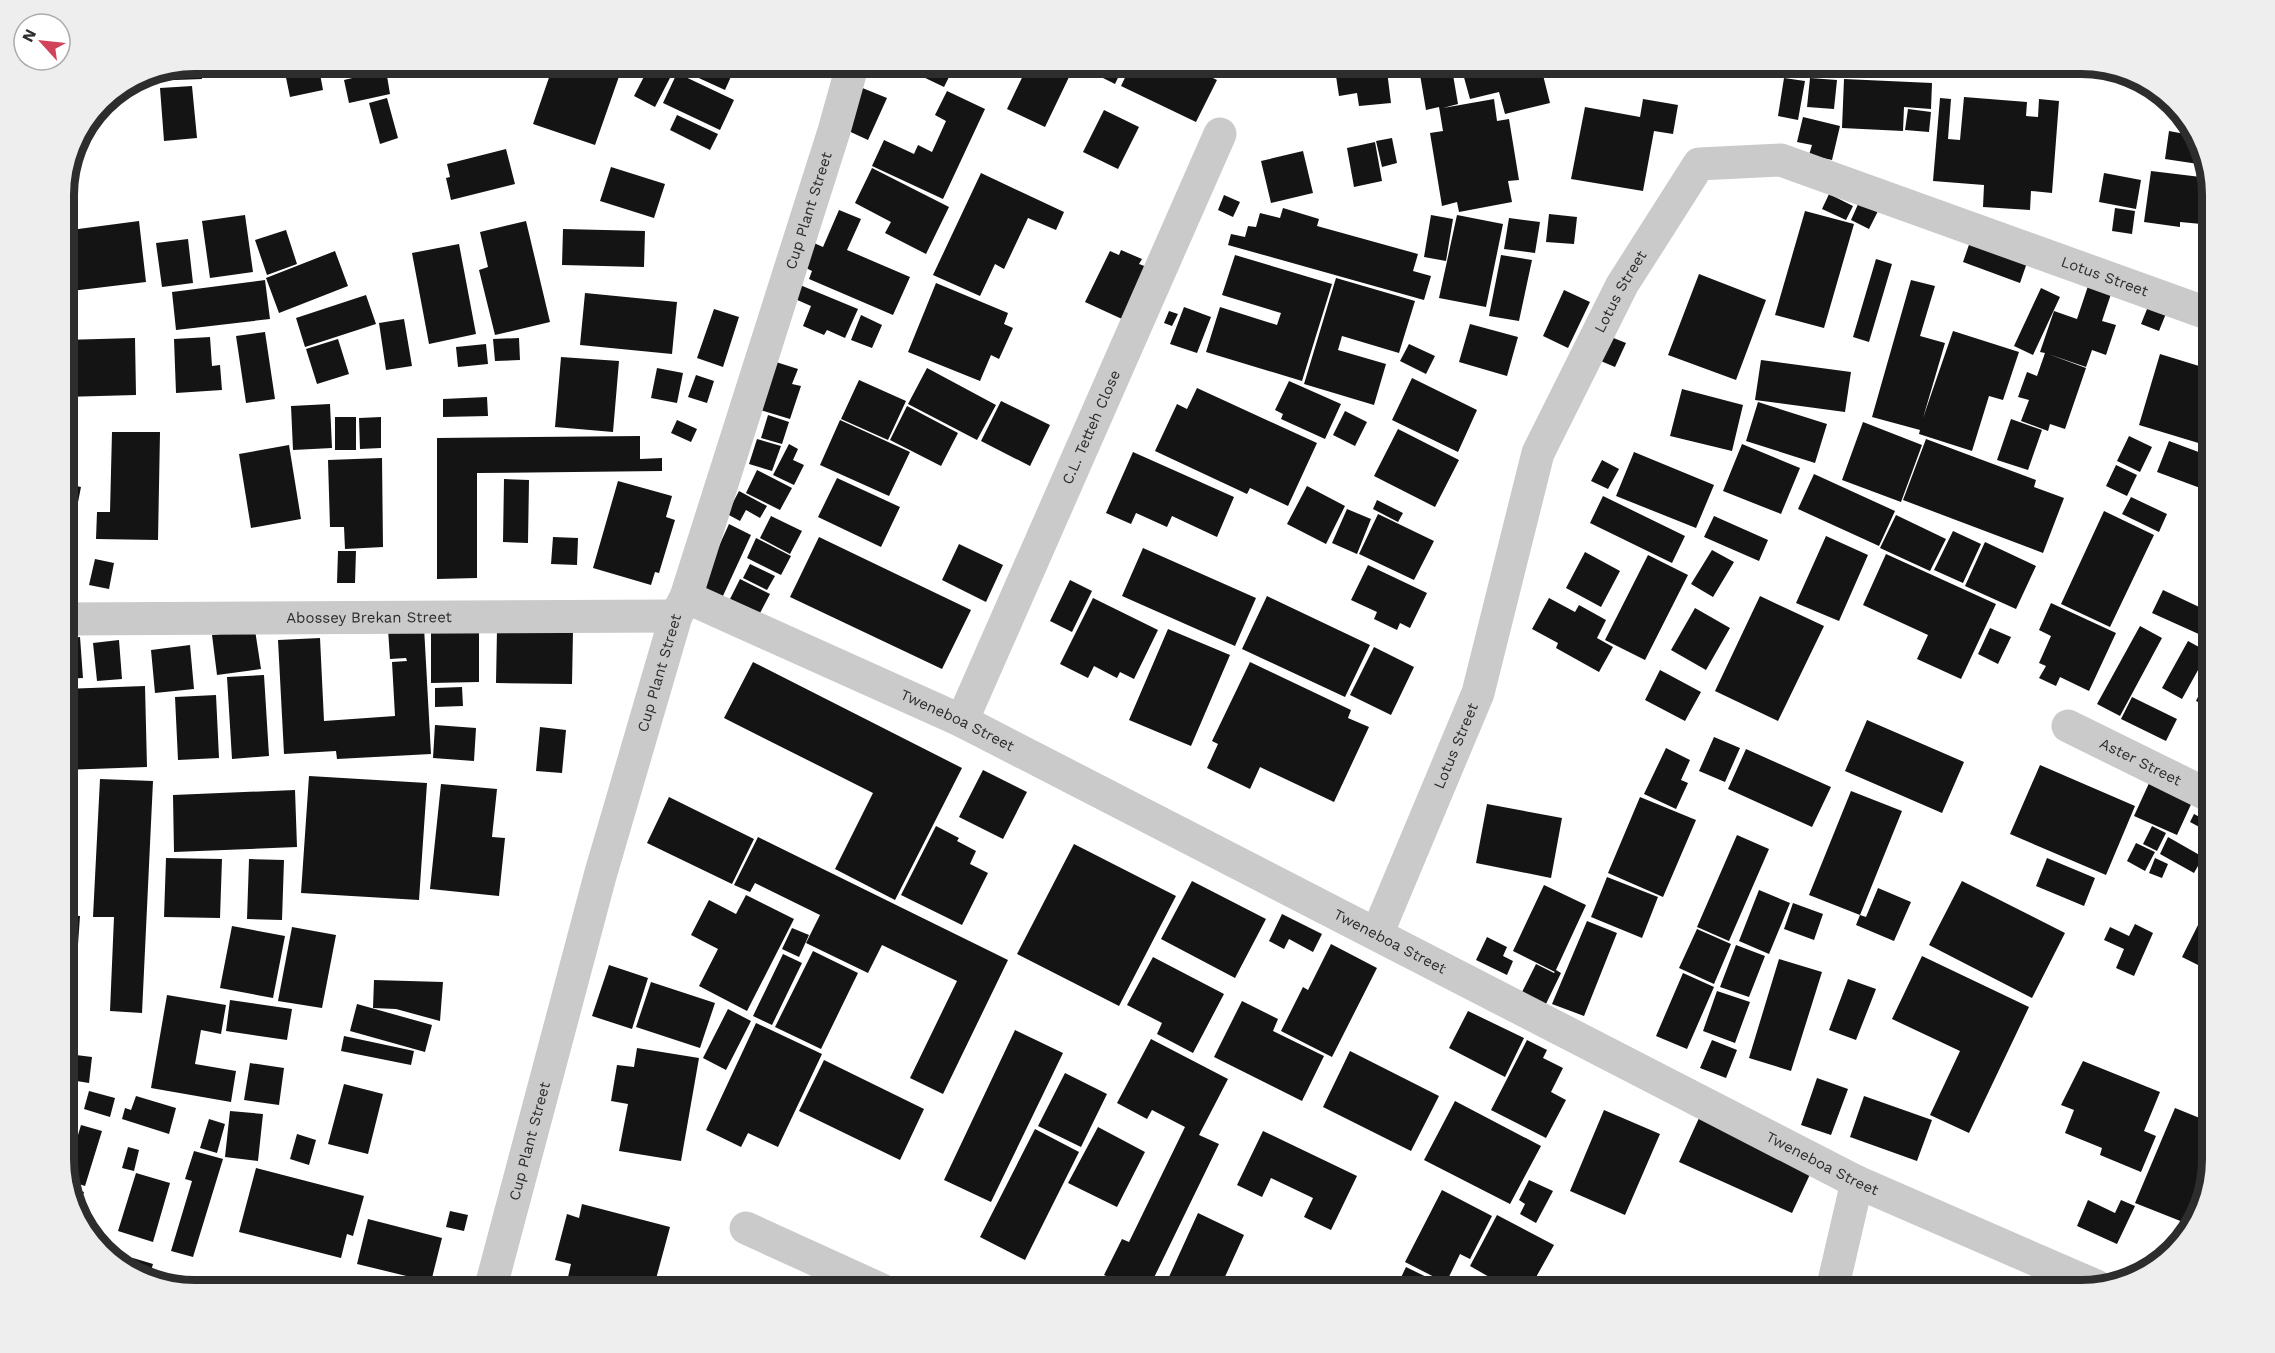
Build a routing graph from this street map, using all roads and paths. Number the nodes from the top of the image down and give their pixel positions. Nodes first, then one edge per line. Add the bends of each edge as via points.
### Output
1 (850, 74) edge
2 (1220, 134) dead end
3 (2201, 311) edge
4 (681, 606) junction
5 (74, 619) edge
6 (962, 721) junction
7 (2068, 726) dead end
8 (2202, 792) edge
9 (1377, 934) junction
10 (1857, 1182) junction
11 (746, 1228) dead end
12 (493, 1280) edge
13 (860, 1280) edge
14 (1834, 1280) edge
15 (2083, 1280) edge

1 - 4 street, Cup Plant Street
2 - 6 street, C.L. Tetteh Close
3 - 9 street, Lotus Street via 1781,160 1699,164 1622,285 1538,453 1478,693
4 - 5 street, Abossey Brekan Street
4 - 6 street, Tweneboa Street
4 - 12 street, Cup Plant Street via 600,876
6 - 9 street, Tweneboa Street
7 - 8 street, Aster Street
9 - 10 street, Tweneboa Street
10 - 14 street
10 - 15 street, Tweneboa Street
11 - 13 street

